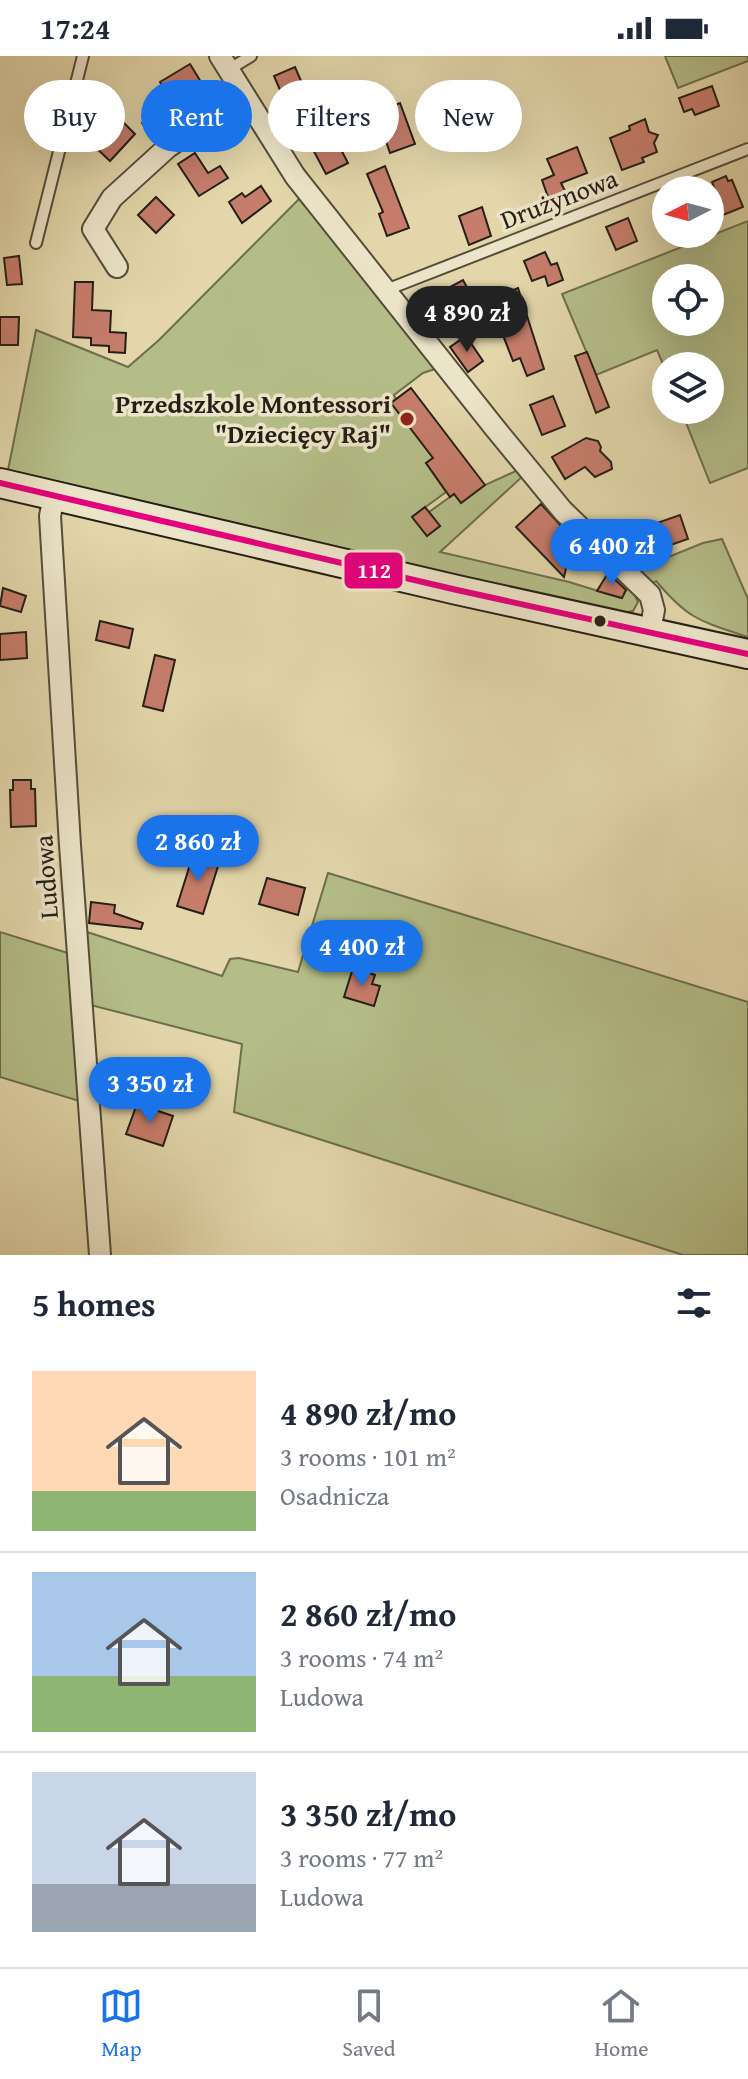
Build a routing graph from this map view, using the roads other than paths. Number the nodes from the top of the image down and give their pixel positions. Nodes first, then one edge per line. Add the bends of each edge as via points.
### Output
1 (83, 56) edge
2 (251, 56) edge
3 (224, 63) edge
4 (235, 80) edge
5 (252, 108) edge
6 (748, 149) edge
7 (163, 152) edge
8 (36, 243) dead end
9 (117, 267) dead end
10 (386, 290) junction
11 (0, 483) edge
12 (54, 496) junction
13 (650, 631) junction
14 (748, 654) edge
15 (100, 1255) edge

1 - 8 lane
2 - 3 lane
3 - 4 street
5 - 10 street via 295,176
6 - 10 lane, Drużynowa
7 - 9 street via 112,198 93,229
10 - 13 street via 563,511 650,595
11 - 12 street
12 - 13 street
12 - 15 street, Ludowa via 50,516 68,814
13 - 14 street

